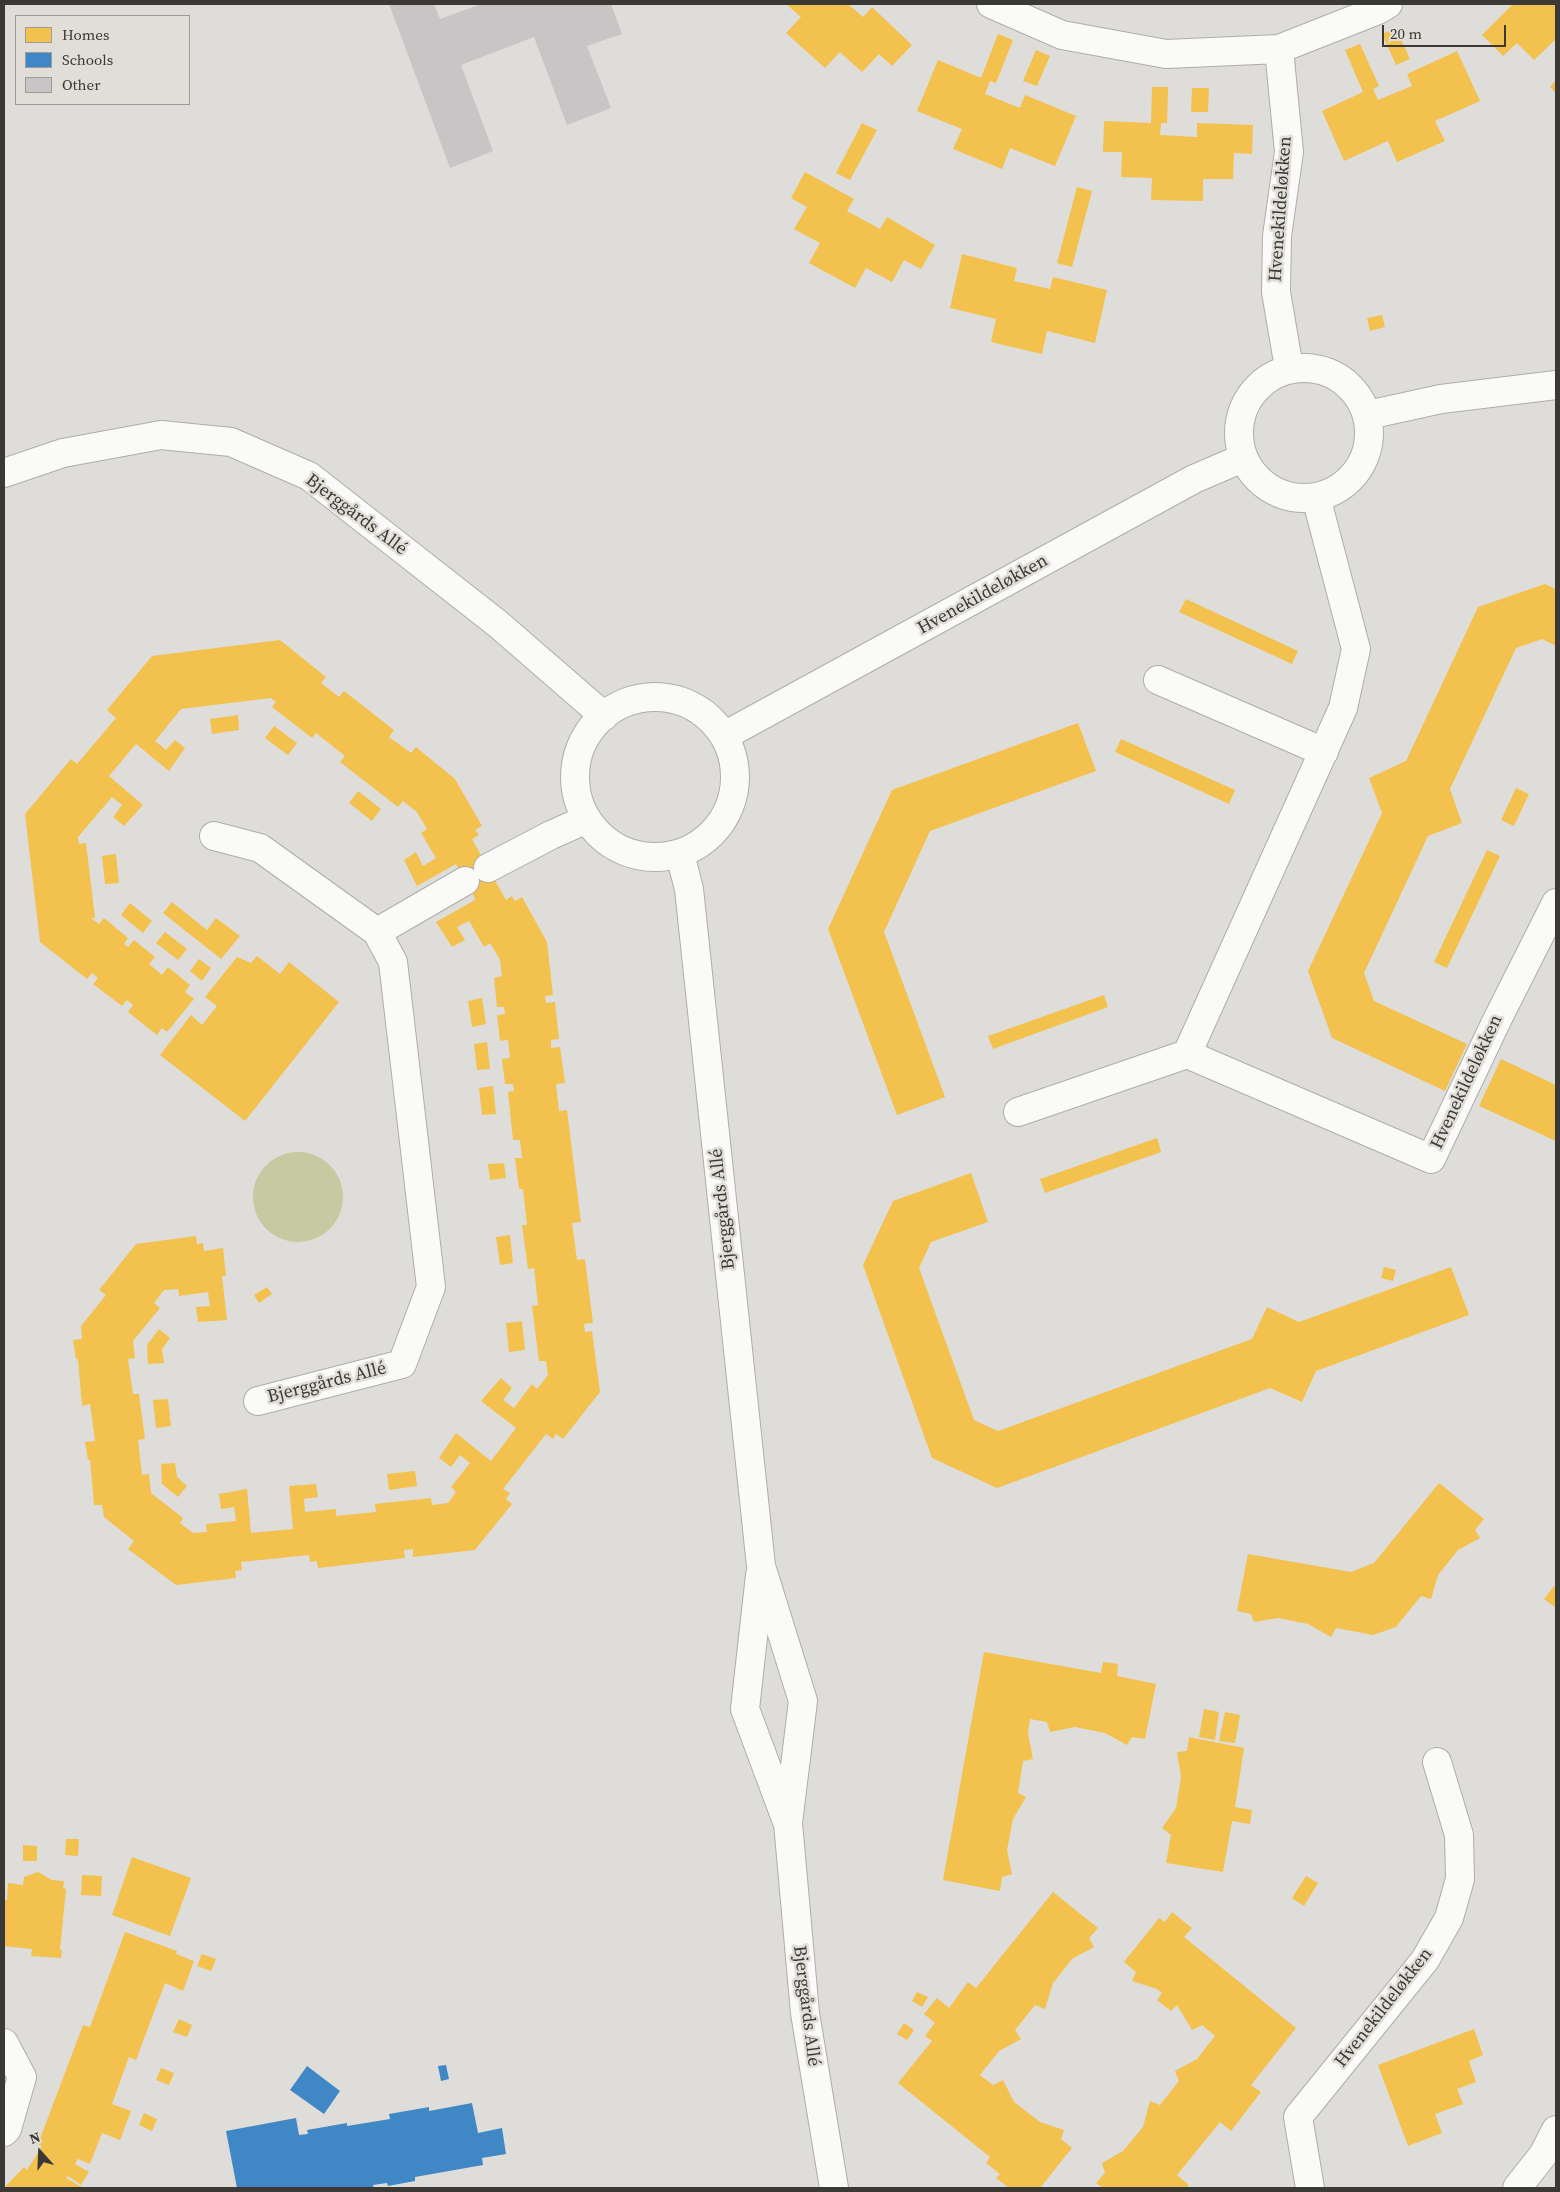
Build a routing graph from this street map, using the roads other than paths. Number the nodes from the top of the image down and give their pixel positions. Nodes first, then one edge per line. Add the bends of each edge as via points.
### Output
1 (991, 4) edge
2 (1388, 4) edge
3 (1279, 49) junction
4 (1289, 368) junction
5 (1556, 385) edge
6 (1368, 415) junction
7 (1242, 458) junction
8 (4, 473) edge
9 (1316, 498) junction
10 (1158, 680) dead end
11 (604, 716) junction
12 (724, 736) junction
13 (1324, 752) junction
14 (587, 819) junction
15 (214, 836) dead end
16 (680, 854) junction
17 (1556, 903) edge
18 (376, 932) junction
19 (1187, 1054) junction
20 (1018, 1112) dead end
21 (258, 1401) dead end
22 (761, 1566) junction
23 (1437, 1762) dead end
24 (788, 1823) junction
25 (4, 2043) edge
26 (1556, 2130) edge
27 (4, 2132) edge
28 (834, 2188) edge
29 (1310, 2188) edge
30 (1517, 2188) edge

1 - 3 street via 1062,35 1166,54
2 - 3 street
3 - 4 street, Hvenekildeløkken via 1289,152 1278,236 1276,292
4 - 6 street via 1314,367 1338,375 1356,392
4 - 7 street via 1263,380 1245,402 1238,430
5 - 6 street via 1441,399
6 - 9 street via 1370,442 1360,468 1342,488
7 - 9 street via 1255,477 1272,491 1294,498
7 - 12 street, Hvenekildeløkken via 1194,480
8 - 11 street, Bjerggårds Allé via 64,453 161,435 231,442 309,476 498,624
9 - 13 street via 1356,649 1343,708
10 - 13 street
11 - 12 street via 628,702 655,697 682,701 706,714
11 - 14 street via 588,732 579,753 575,775 578,798
12 - 16 street via 733,757 736,781 731,805 719,826 702,843
13 - 19 street
14 - 16 street via 604,839 627,852 654,858
14 - 18 street via 551,834
15 - 18 street, Bjerggårds Allé via 260,848
16 - 22 street, Bjerggårds Allé via 689,889
17 - 19 street, Hvenekildeløkken via 1431,1159
18 - 21 street, Bjerggårds Allé via 393,962 431,1288 402,1364
19 - 20 street
22 - 24 street, Bjerggårds Allé via 802,1701
22 - 24 street, Bjerggårds Allé via 745,1708
23 - 29 street, Hvenekildeløkken via 1459,1835 1460,1879 1448,1918 1424,1960 1298,2117
24 - 28 street, Bjerggårds Allé via 805,2013
25 - 27 street via 22,2077
26 - 30 street via 1543,2156

